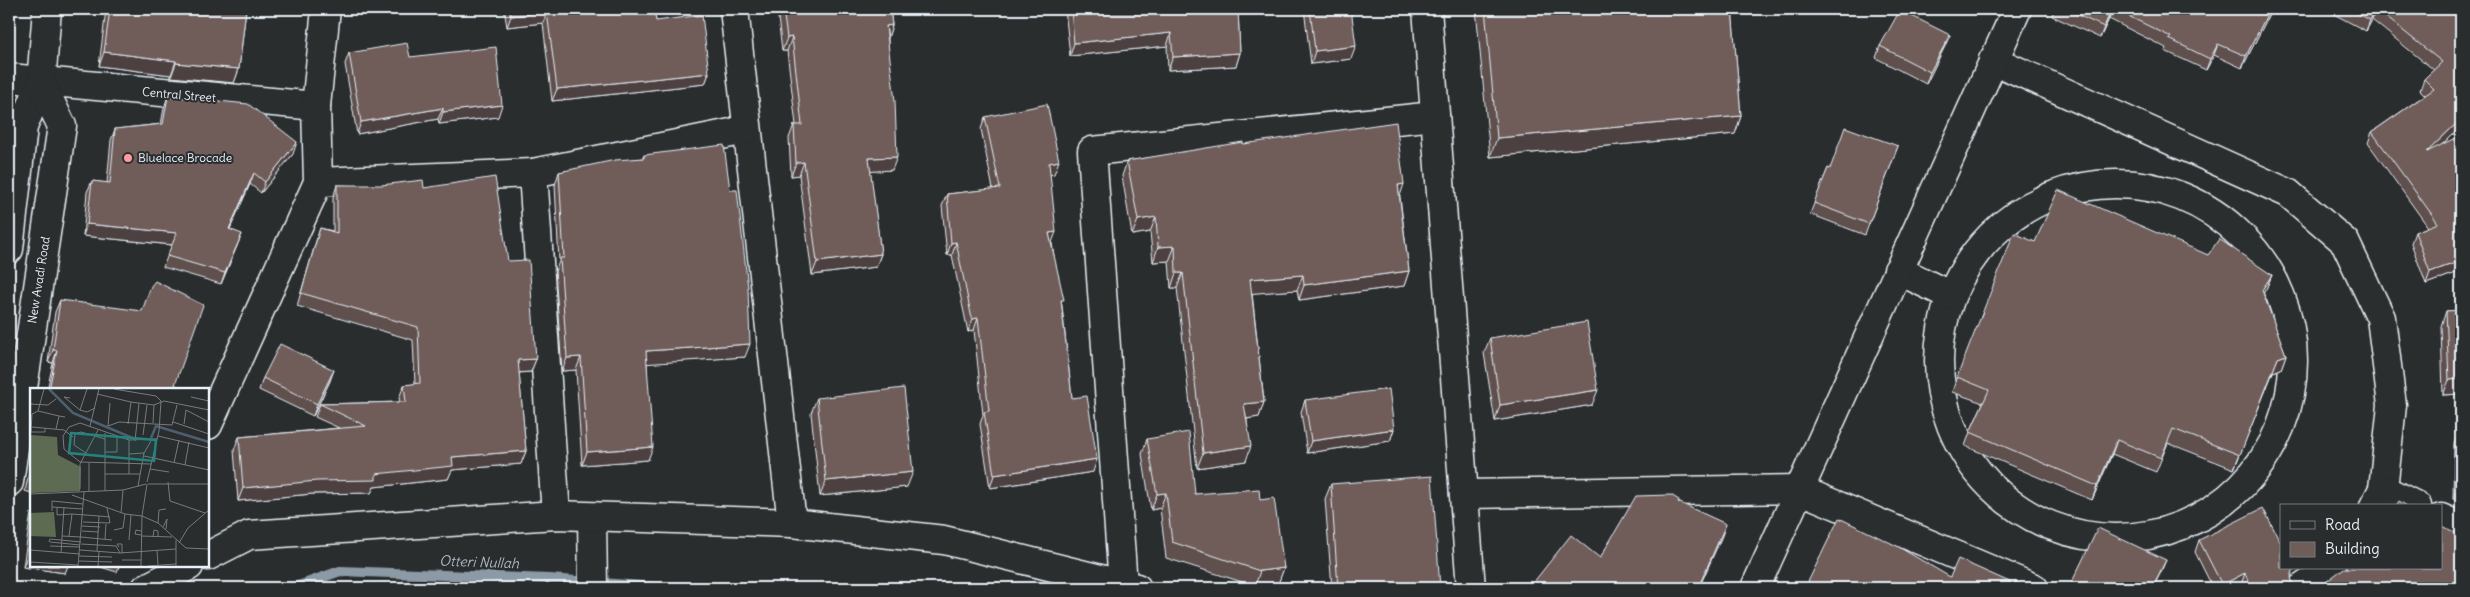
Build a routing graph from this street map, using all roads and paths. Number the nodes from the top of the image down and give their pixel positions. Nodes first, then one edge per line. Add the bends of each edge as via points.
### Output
1 (47, 9) edge
2 (326, 9) edge
3 (734, 9) edge
4 (1427, 9) edge
5 (2016, 9) edge
6 (1993, 60) junction
7 (9, 78) edge
8 (41, 83) junction
9 (316, 106) junction
10 (1435, 116) junction
11 (746, 130) junction
12 (534, 173) junction
13 (318, 182) junction
14 (9, 249) edge
15 (1898, 270) junction
16 (1949, 295) junction
17 (209, 423) edge
18 (9, 482) edge
19 (1798, 488) junction
20 (1464, 494) junction
21 (2379, 498) edge
22 (2408, 504) edge
23 (556, 515) junction
24 (592, 517) junction
25 (2442, 518) edge
26 (792, 523) junction
27 (2461, 527) edge
28 (209, 555) edge
29 (143, 567) edge
30 (188, 567) edge
31 (2329, 570) edge
32 (1130, 586) edge
33 (133, 588) edge
34 (146, 588) edge
35 (593, 588) edge
36 (1471, 588) edge
37 (1754, 588) edge
38 (2034, 588) edge
39 (2302, 588) edge

1 - 8 street
2 - 9 street
3 - 11 street
4 - 10 street
5 - 6 street
6 - 15 street
6 - 21 street via 2288,193 2345,242 2381,318 2392,405
7 - 8 street, Central Street
8 - 9 street, Central Street
8 - 14 street via 23,128
8 - 18 street, New Avadi Road via 62,126
9 - 13 street
10 - 20 street
10 - 32 street via 1092,151
11 - 12 street
11 - 26 street
12 - 13 street
12 - 23 street
13 - 17 street
15 - 16 street
15 - 19 street
16 - 16 street via 1937,350 1942,406 1965,457 2002,499 2051,528 2106,539 2163,533 2214,510 2258,468 2286,415 2295,355 2283,296 2251,244 2204,206 2147,186 2086,185 2028,206 1981,244
19 - 20 street
19 - 37 street
19 - 38 street
20 - 36 street
21 - 22 street
23 - 24 street
23 - 28 street via 249,535
24 - 26 street
24 - 35 street
25 - 27 street
26 - 32 street via 944,540
29 - 33 street
30 - 34 street
31 - 39 street

